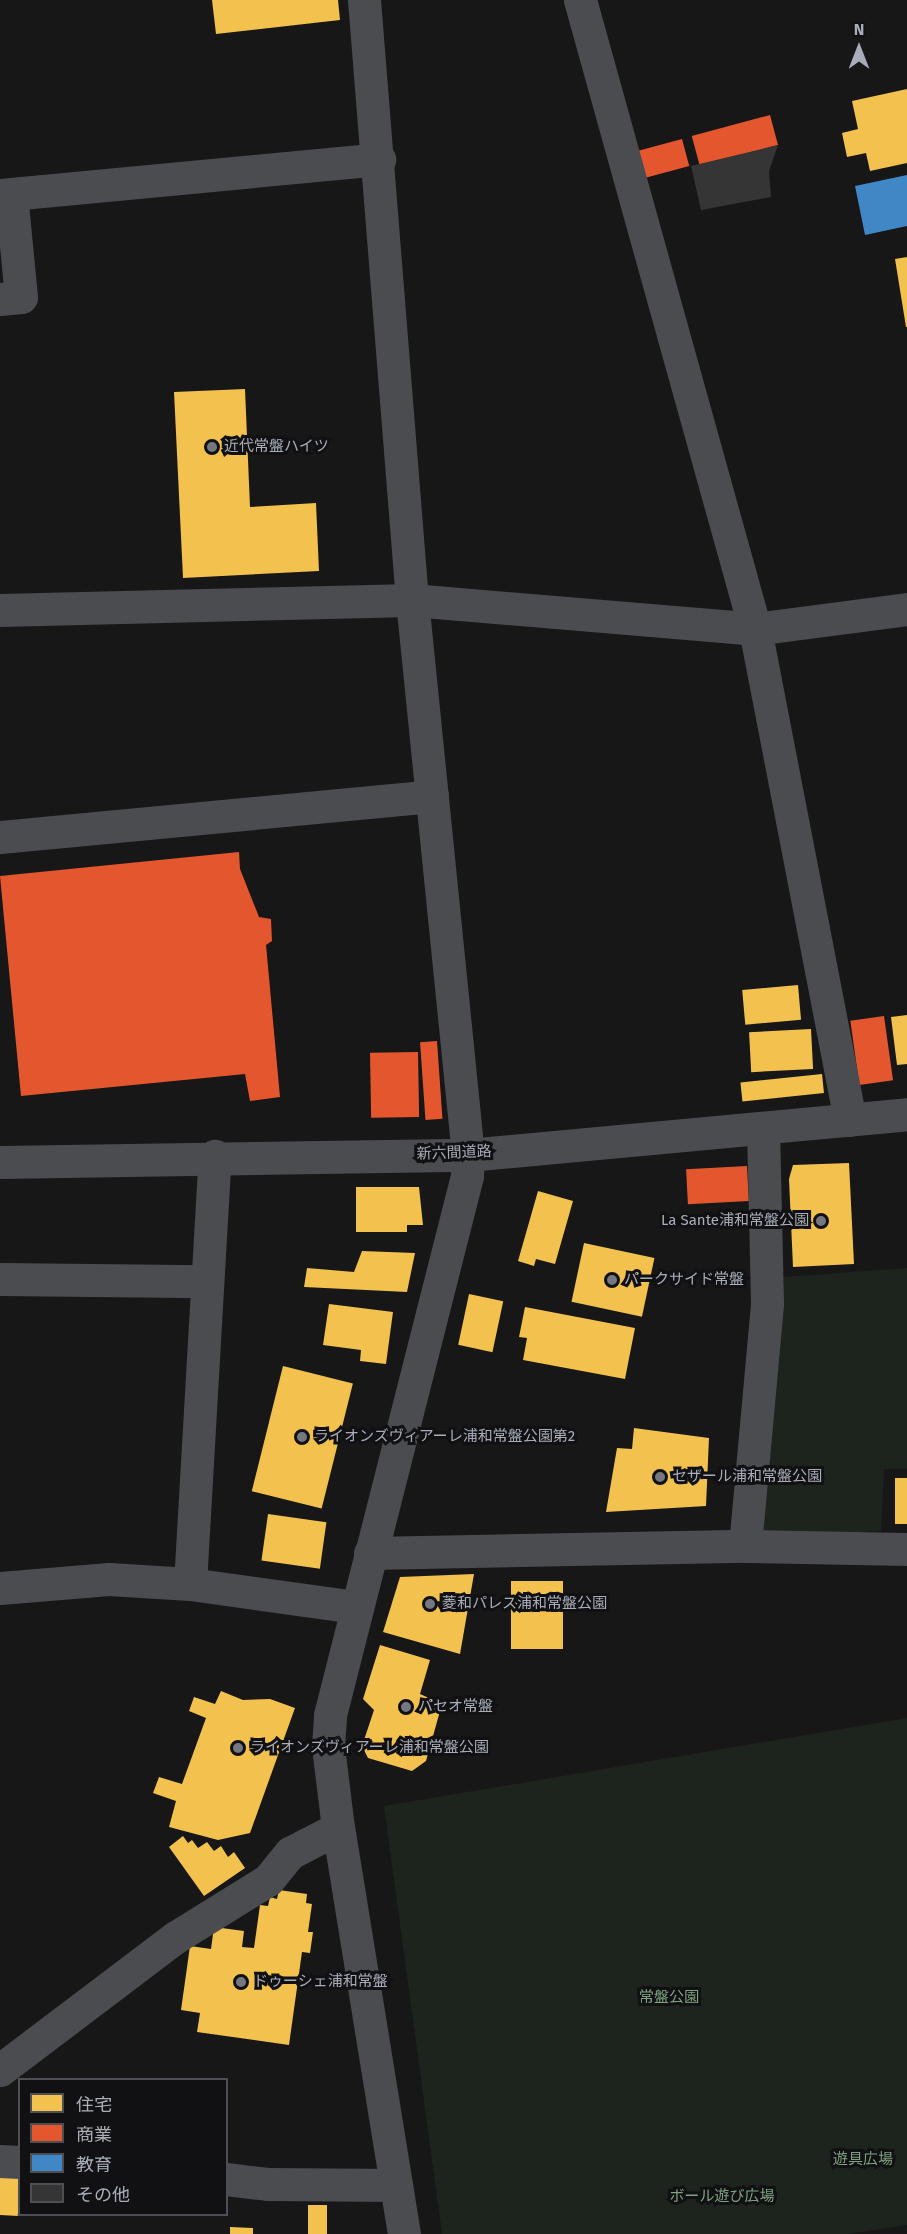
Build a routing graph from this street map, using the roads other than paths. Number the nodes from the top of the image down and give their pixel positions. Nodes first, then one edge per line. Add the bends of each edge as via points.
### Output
1 (364, 0) edge
2 (580, 0) edge
3 (379, 159) junction
4 (6, 195) edge
5 (0, 299) edge
6 (412, 600) junction
7 (907, 609) edge
8 (0, 610) edge
9 (754, 628) junction
10 (432, 796) junction
11 (0, 837) edge
12 (907, 1114) edge
13 (850, 1120) junction
14 (763, 1129) junction
15 (468, 1155) junction
16 (215, 1156) junction
17 (0, 1162) edge
18 (0, 1279) edge
19 (207, 1281) junction
20 (745, 1546) junction
21 (907, 1549) edge
22 (370, 1553) junction
23 (190, 1584) junction
24 (0, 1588) edge
25 (356, 1607) junction
26 (338, 1828) junction
27 (0, 2070) edge
28 (0, 2161) edge
29 (18, 2162) edge
30 (228, 2179) edge
31 (396, 2185) junction
32 (404, 2234) edge

1 - 3 street
2 - 9 street
3 - 4 street
3 - 6 street
4 - 5 street via 21,297
6 - 8 street
6 - 9 street
6 - 10 street
7 - 9 street
9 - 13 street
10 - 11 street
10 - 15 street
12 - 13 street, 新六間道路
13 - 14 street, 新六間道路
14 - 15 street, 新六間道路
14 - 20 street via 767,1303
15 - 16 street, 新六間道路
15 - 22 street via 466,1176
16 - 17 street, 新六間道路
16 - 19 street
18 - 19 street
19 - 23 street
20 - 21 street
20 - 22 street
22 - 25 street
23 - 24 street via 109,1579
23 - 25 street
25 - 26 street via 330,1715 328,1746
26 - 27 street via 290,1853 268,1880 176,1937
26 - 31 street
28 - 29 street
30 - 31 street via 268,2184
31 - 32 street

